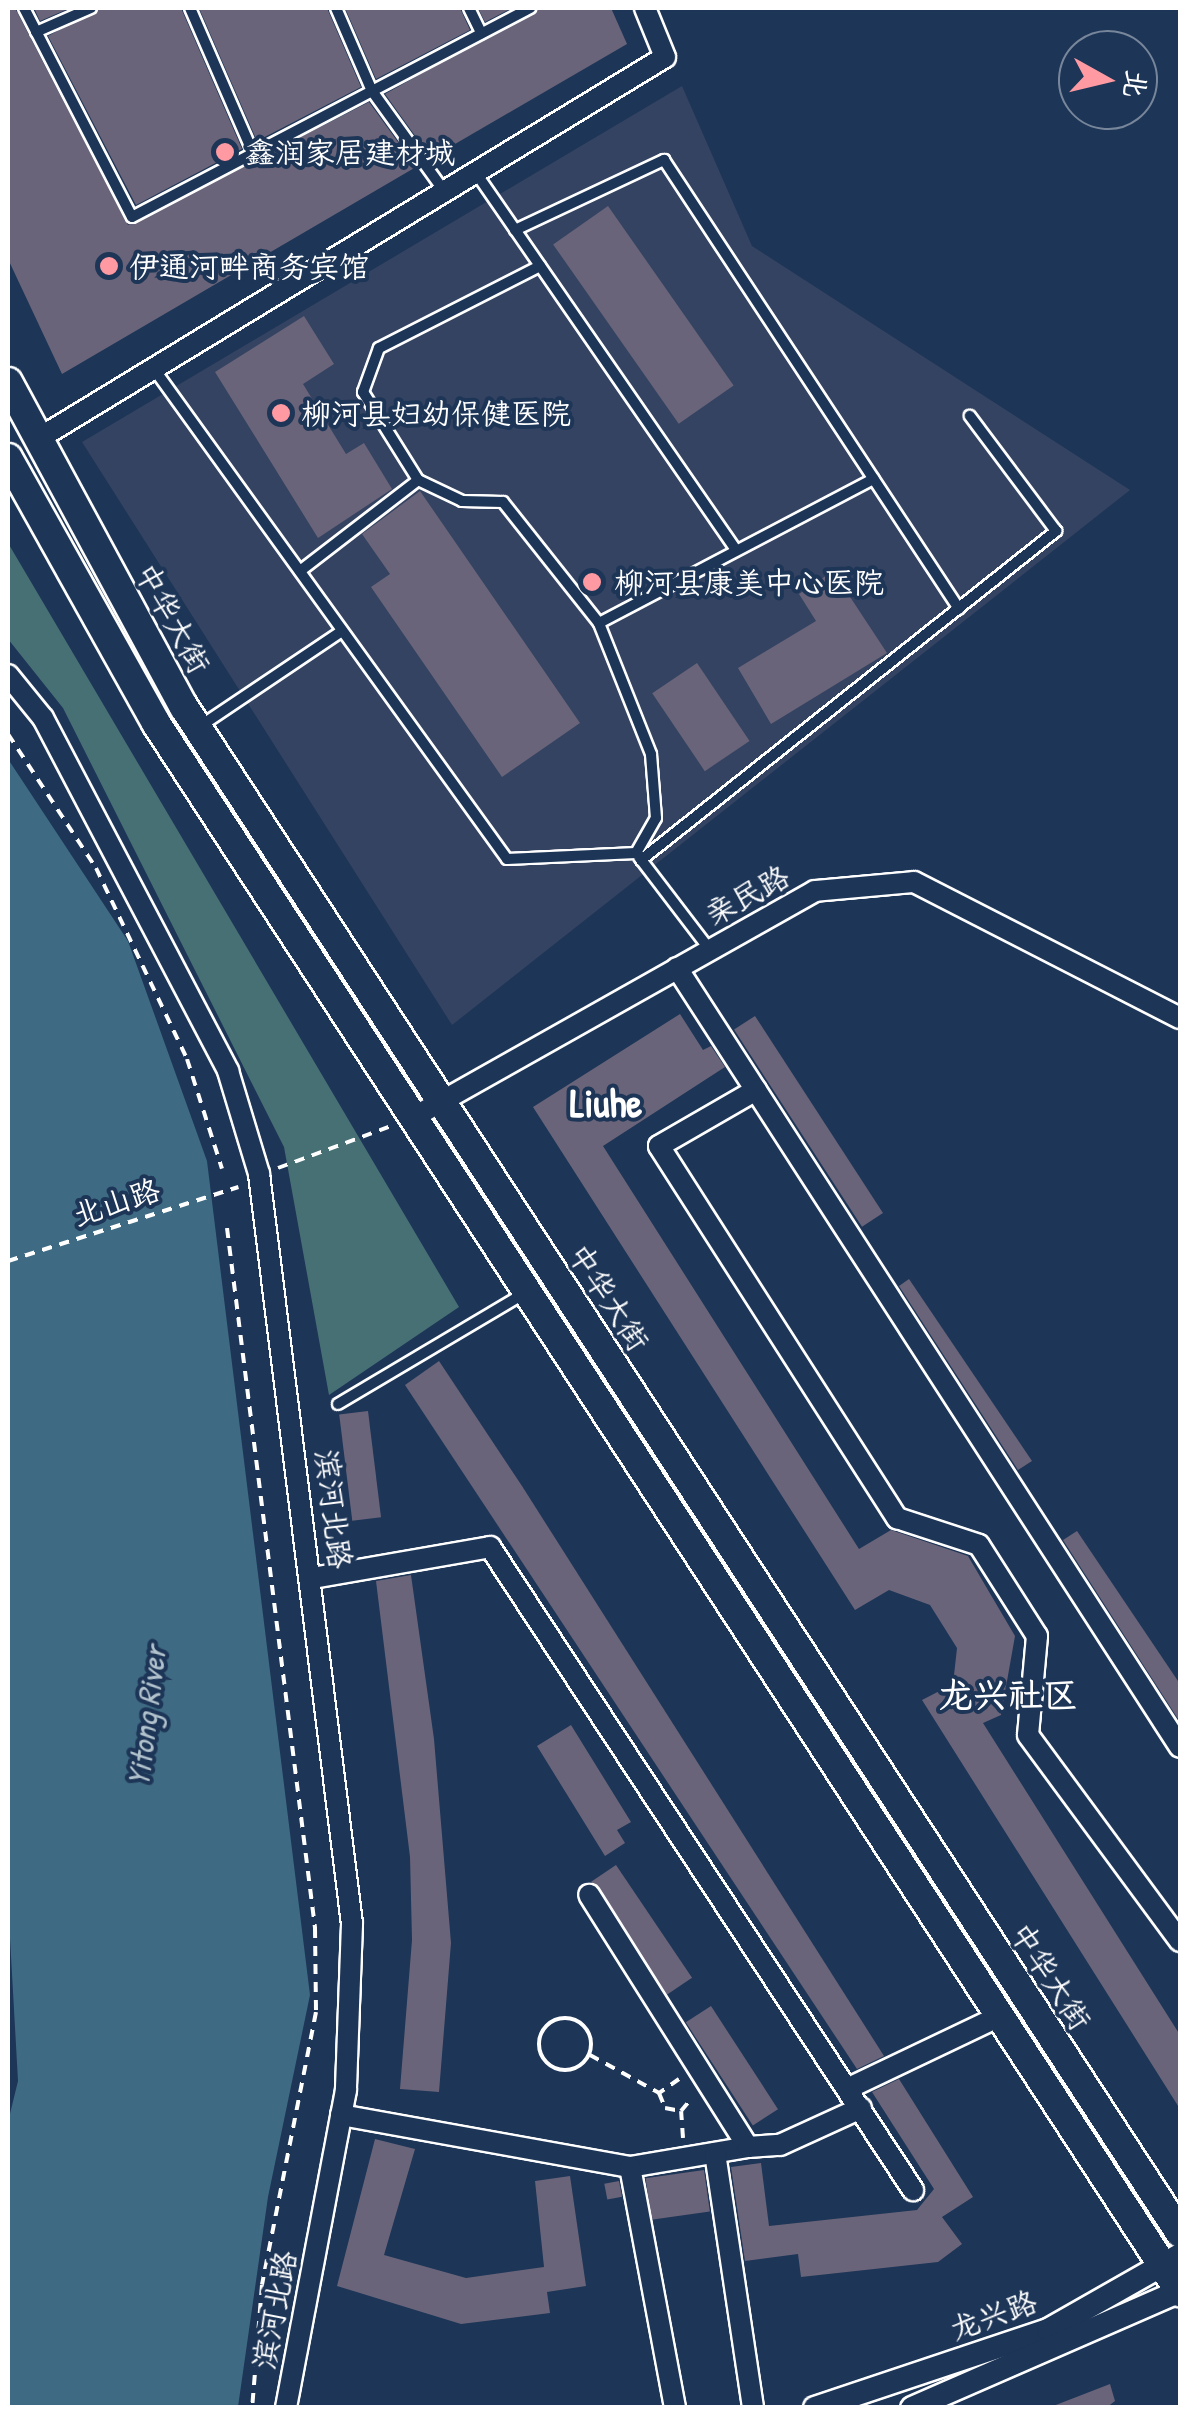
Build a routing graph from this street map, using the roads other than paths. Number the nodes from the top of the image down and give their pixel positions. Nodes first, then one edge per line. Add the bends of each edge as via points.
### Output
1 (24, 8) edge
2 (91, 8) edge
3 (190, 8) edge
4 (336, 8) edge
5 (470, 8) edge
6 (530, 8) edge
7 (645, 8) edge
8 (36, 32) junction
9 (481, 33) junction
10 (372, 90) junction
11 (253, 153) junction
12 (476, 172) junction
13 (444, 191) junction
14 (515, 230) junction
15 (540, 266) junction
16 (154, 368) junction
17 (8, 382) edge
18 (970, 416) dead end
19 (38, 438) junction
20 (8, 458) edge
21 (874, 479) junction
22 (418, 480) junction
23 (736, 550) junction
24 (300, 571) junction
25 (958, 609) junction
26 (598, 623) junction
27 (342, 631) junction
28 (8, 675) edge
29 (198, 728) junction
30 (638, 856) junction
31 (710, 950) junction
32 (677, 968) junction
33 (1180, 1018) edge
34 (756, 1090) junction
35 (442, 1102) junction
36 (414, 1117) junction
37 (528, 1292) junction
38 (338, 1404) dead end
39 (313, 1578) junction
40 (1180, 1747) edge
41 (589, 1895) dead end
42 (1180, 1941) edge
43 (1000, 2016) junction
44 (849, 2088) junction
45 (861, 2108) junction
46 (341, 2115) junction
47 (748, 2147) junction
48 (715, 2153) junction
49 (630, 2167) junction
50 (913, 2190) dead end
51 (1180, 2233) edge
52 (1172, 2260) edge
53 (1180, 2291) edge
54 (286, 2408) edge
55 (675, 2408) edge
56 (753, 2408) edge
57 (816, 2408) edge
58 (912, 2408) edge

1 - 8 lane
2 - 8 lane
3 - 11 lane
4 - 10 lane
5 - 9 lane
6 - 9 lane
7 - 12 street via 665,56
8 - 11 lane via 132,217
9 - 10 lane
10 - 11 lane
10 - 13 lane
12 - 13 street
12 - 14 lane
13 - 16 street
14 - 15 lane
14 - 21 lane via 664,160
15 - 22 lane via 379,348 363,392
15 - 23 lane
16 - 19 street
16 - 24 lane
17 - 19 main road, 中华大街
18 - 25 lane via 1056,531
19 - 29 main road, 中华大街
20 - 36 main road via 156,723
21 - 23 lane
21 - 25 lane
22 - 24 lane
22 - 26 lane via 462,501 502,502
23 - 26 lane
24 - 27 lane
25 - 30 lane
26 - 30 lane via 651,754 656,818
27 - 29 lane
27 - 30 lane via 507,859
28 - 39 street, 滨河北路 via 42,718 228,1070 260,1174
29 - 35 main road, 中华大街
30 - 31 lane
31 - 32 street, 亲民路
31 - 33 street, 亲民路 via 815,891 914,882
32 - 34 street
32 - 35 street, 亲民路
34 - 40 street
34 - 42 street via 660,1146 897,1518 979,1545 1037,1636 1028,1734
35 - 36 street, 亲民路
35 - 51 main road, 中华大街
36 - 37 main road
37 - 38 lane
37 - 43 main road
39 - 44 street via 490,1547
39 - 46 street, 滨河北路 via 352,1924
41 - 47 street
43 - 44 street
43 - 52 main road
44 - 45 street
45 - 47 street via 780,2146
45 - 50 street
46 - 49 street
46 - 54 street, 滨河北路
47 - 48 street
48 - 49 street
48 - 56 street
49 - 55 street
52 - 53 main road
52 - 57 street, 龙兴路 via 1048,2330
53 - 58 street, 龙兴路

